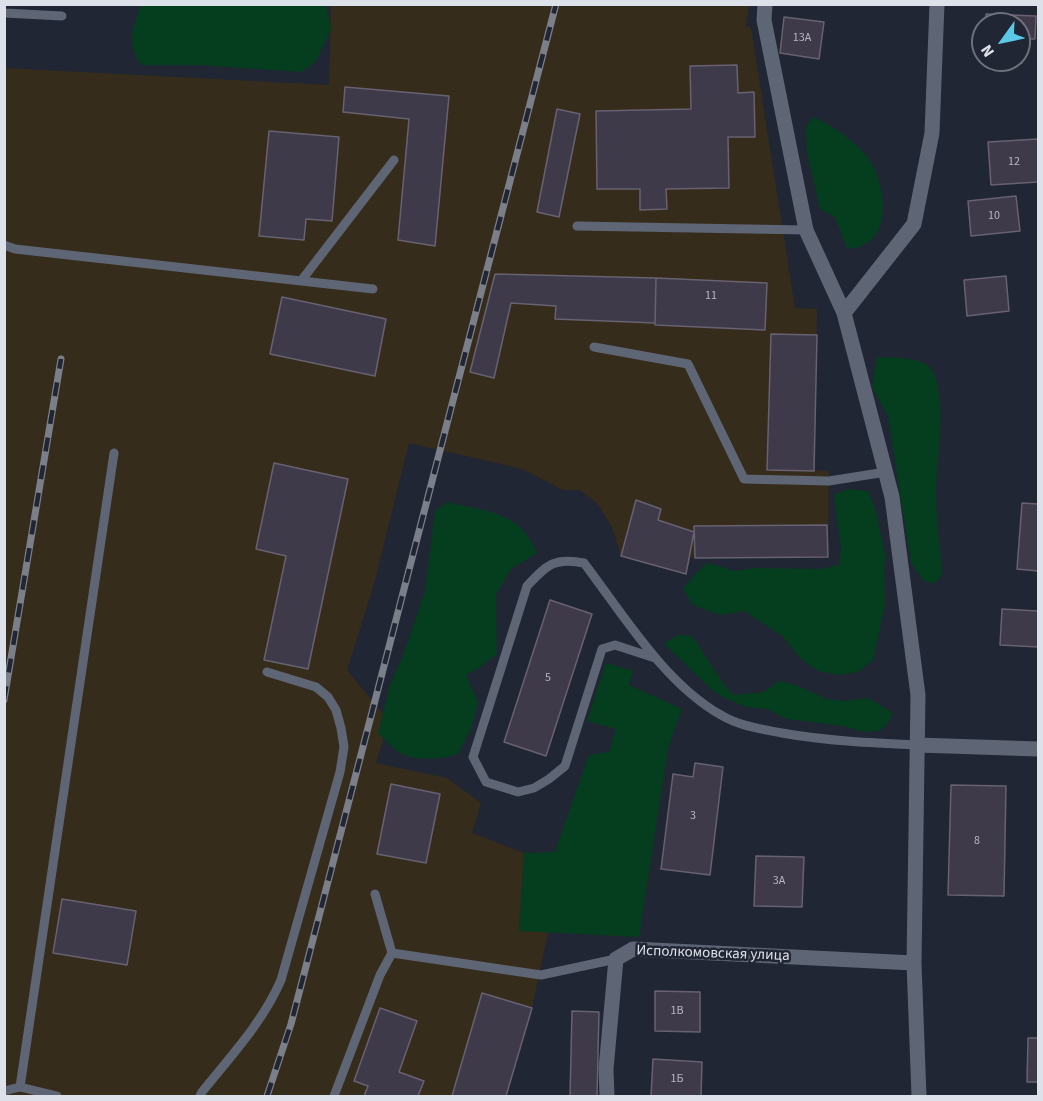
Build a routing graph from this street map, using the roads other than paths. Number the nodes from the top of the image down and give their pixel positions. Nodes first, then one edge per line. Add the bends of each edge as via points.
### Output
1 (765, 4) edge
2 (938, 4) edge
3 (4, 13) edge
4 (62, 16) dead end
5 (394, 160) dead end
6 (577, 226) dead end
7 (806, 230) junction
8 (4, 245) edge
9 (301, 281) junction
10 (373, 289) dead end
11 (844, 313) junction
12 (594, 347) dead end
13 (114, 453) dead end
14 (886, 472) junction
15 (655, 658) junction
16 (267, 672) dead end
17 (918, 745) junction
18 (1038, 749) edge
19 (375, 894) dead end
20 (392, 953) junction
21 (616, 959) junction
22 (914, 963) junction
23 (20, 1087) junction
24 (4, 1091) edge
25 (57, 1096) edge
26 (200, 1096) edge
27 (334, 1096) edge
28 (607, 1096) edge
29 (919, 1096) edge

1 - 7 street via 764,20
2 - 11 street via 932,133 914,224
3 - 4 lane
5 - 9 lane
6 - 7 lane
7 - 11 street
8 - 9 lane
9 - 10 lane
11 - 14 street
12 - 14 lane via 688,364 744,479 829,481
13 - 23 lane
14 - 17 street via 918,695
15 - 15 lane via 615,645 602,649 565,766 534,788 518,792 486,782 473,757 527,586 545,567 566,560 584,563
15 - 17 lane via 693,696 721,716 754,728 854,742
16 - 26 lane via 316,687 328,698 336,710 344,747 281,980 262,1016
17 - 18 street
17 - 22 street
19 - 20 lane
20 - 21 lane via 541,975
20 - 27 lane
21 - 22 street, Исполкомовская улица via 633,949
21 - 28 street, Исполкомовская улица
22 - 29 street
23 - 24 lane
23 - 25 lane

